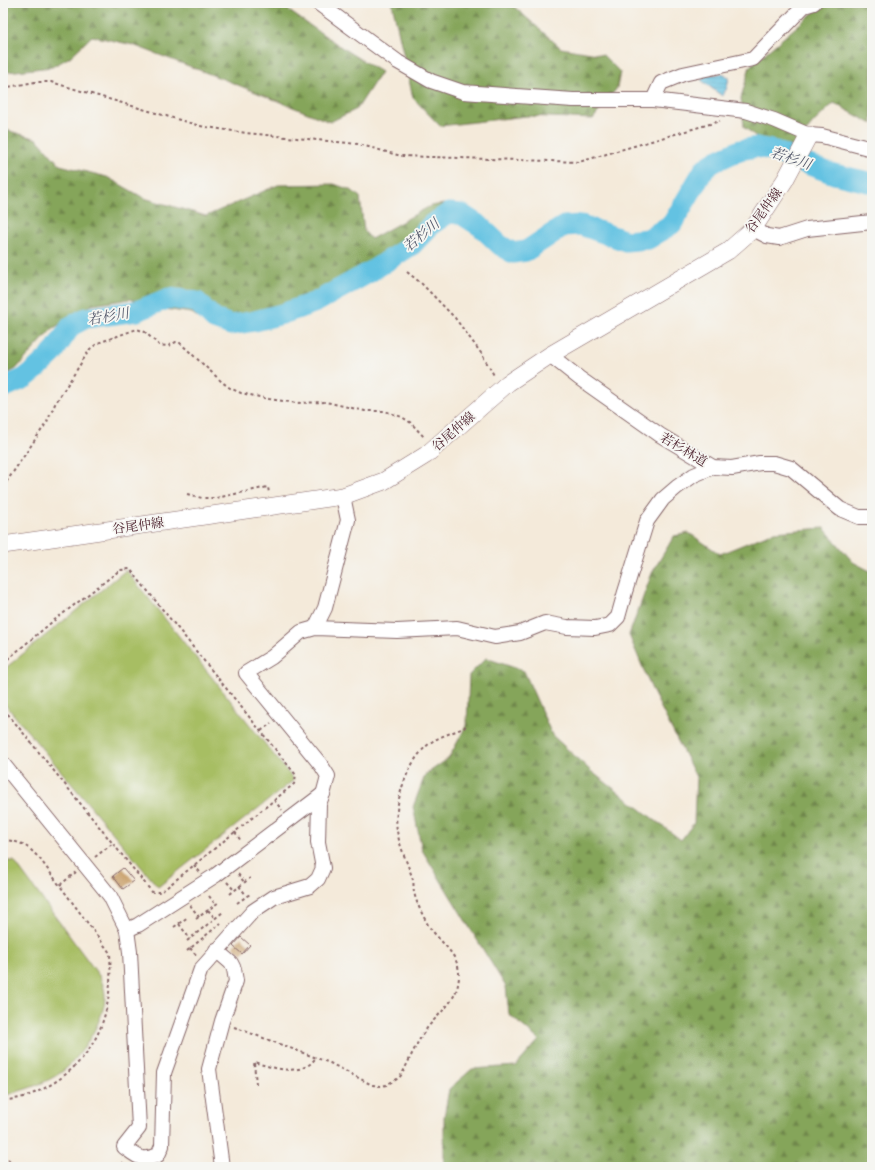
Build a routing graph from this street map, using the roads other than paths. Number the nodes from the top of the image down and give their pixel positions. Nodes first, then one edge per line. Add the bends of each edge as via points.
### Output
1 (318, 3) edge
2 (814, 3) edge
3 (653, 100) junction
4 (806, 141) junction
5 (872, 149) edge
6 (872, 222) edge
7 (753, 229) junction
8 (550, 355) junction
9 (713, 467) junction
10 (343, 496) junction
11 (872, 517) edge
12 (3, 545) edge
13 (315, 628) junction
14 (3, 764) edge
15 (323, 794) junction
16 (127, 930) junction
17 (216, 950) junction
18 (222, 1167) edge

1 - 3 street via 398,62 431,81 463,92 574,100
2 - 3 street via 804,6 753,59 683,74 661,83
3 - 4 street via 746,111 774,120
4 - 5 street via 822,136
4 - 7 main road, 谷尾仲線 via 785,180
6 - 7 street via 807,228 779,238 766,236
7 - 8 main road, 谷尾仲線 via 728,251
8 - 9 street, 若杉林道 via 660,435
8 - 10 main road, 谷尾仲線 via 501,389 426,455 384,481
9 - 11 street, 若杉林道 via 732,468 774,463 791,468 840,509 859,517
9 - 13 street via 694,475 677,487 663,499 647,521 618,617 610,625 595,628 545,623 520,633 495,637 457,628 397,632
10 - 12 main road, 谷尾仲線
10 - 13 street via 348,520 325,608
13 - 15 street via 301,632 272,657 246,673 321,765 328,776
14 - 16 street via 110,896
15 - 16 street via 216,875
15 - 17 street via 319,804 318,842 323,868 318,879 310,886 274,897 253,911
16 - 17 street via 139,1128 124,1146 139,1158 148,1159 158,1155 162,1146 164,1073 201,969
17 - 18 street via 231,963 236,981 209,1069

